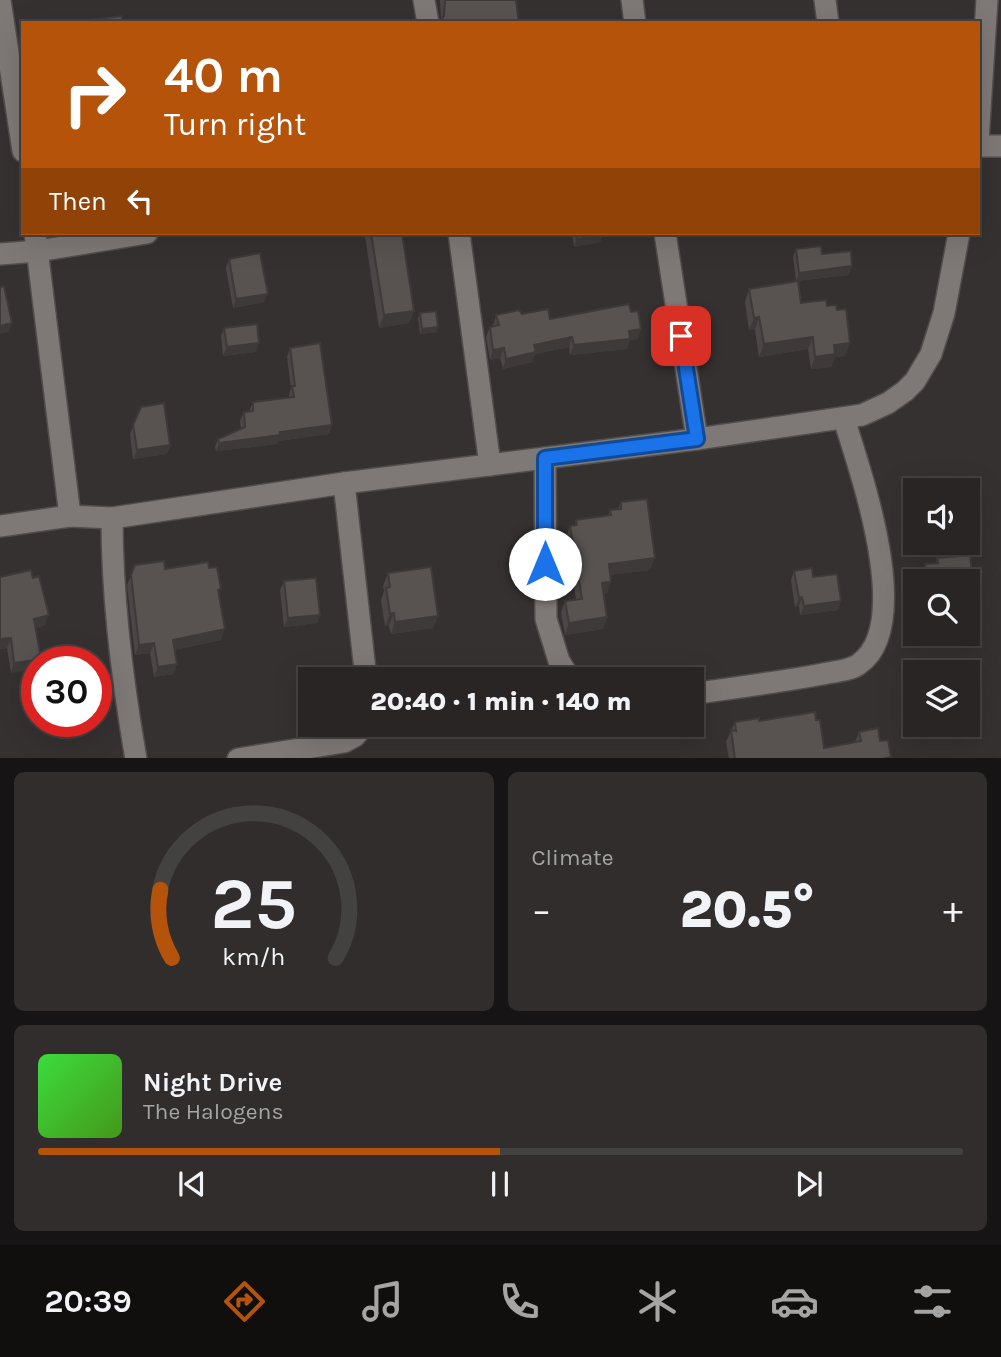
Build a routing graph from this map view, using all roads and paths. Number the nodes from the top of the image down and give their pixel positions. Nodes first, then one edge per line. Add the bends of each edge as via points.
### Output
1 (0, 0) edge
2 (424, 0) edge
3 (632, 0) edge
4 (825, 0) edge
5 (987, 0) edge
6 (428, 21) edge
7 (635, 21) edge
8 (828, 21) edge
9 (980, 110) edge
10 (21, 138) edge
11 (980, 146) edge
12 (1001, 146) edge
13 (122, 235) edge
14 (459, 235) edge
15 (665, 235) edge
16 (959, 235) edge
17 (36, 242) edge
18 (0, 254) edge
19 (844, 419) junction
20 (697, 439) junction
21 (545, 458) junction
22 (490, 465) junction
23 (344, 483) junction
24 (70, 516) junction
25 (112, 517) junction
26 (0, 526) edge
27 (365, 667) edge
28 (562, 667) edge
29 (704, 692) edge
30 (353, 737) edge
31 (136, 758) edge
32 (238, 758) edge

1 - 10 street
2 - 6 street
3 - 7 street
4 - 8 street
5 - 9 street
11 - 12 street
13 - 17 street
14 - 22 street
15 - 20 street
16 - 19 street via 938,335 915,381 888,403
17 - 18 street
17 - 24 street
19 - 20 street
19 - 29 street via 873,513 883,571 883,617 870,651 861,663 848,669
20 - 21 street
21 - 22 street
21 - 28 street via 546,619
22 - 23 street
23 - 25 street
23 - 27 street
24 - 25 street
24 - 26 street
25 - 31 street via 112,580
30 - 32 street

